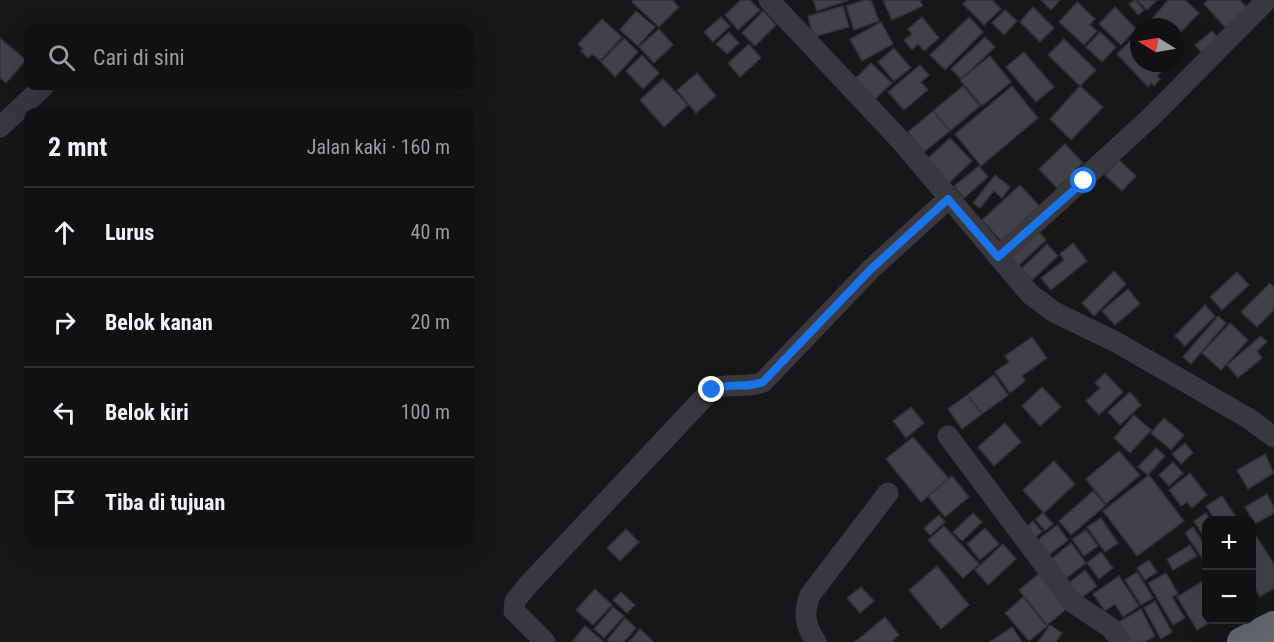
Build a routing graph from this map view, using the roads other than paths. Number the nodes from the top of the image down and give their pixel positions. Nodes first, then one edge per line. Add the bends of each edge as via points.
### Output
1 (770, 0) edge
2 (1267, 0) edge
3 (41, 90) edge
4 (0, 127) edge
5 (948, 199) junction
6 (998, 257) junction
7 (948, 436) dead end
8 (1274, 437) edge
9 (888, 493) dead end
10 (1274, 626) edge
11 (545, 642) edge
12 (816, 642) edge
13 (1121, 642) edge
14 (1242, 642) edge

1 - 5 street via 902,142
2 - 6 street via 1150,118
3 - 4 street
5 - 6 street
5 - 11 street via 871,269 763,382 723,385 712,390 528,585 515,601 514,611
6 - 8 street via 1030,294 1054,312 1116,342
7 - 13 street via 1072,602 1111,628
9 - 12 street via 810,595 804,612
10 - 14 highway

